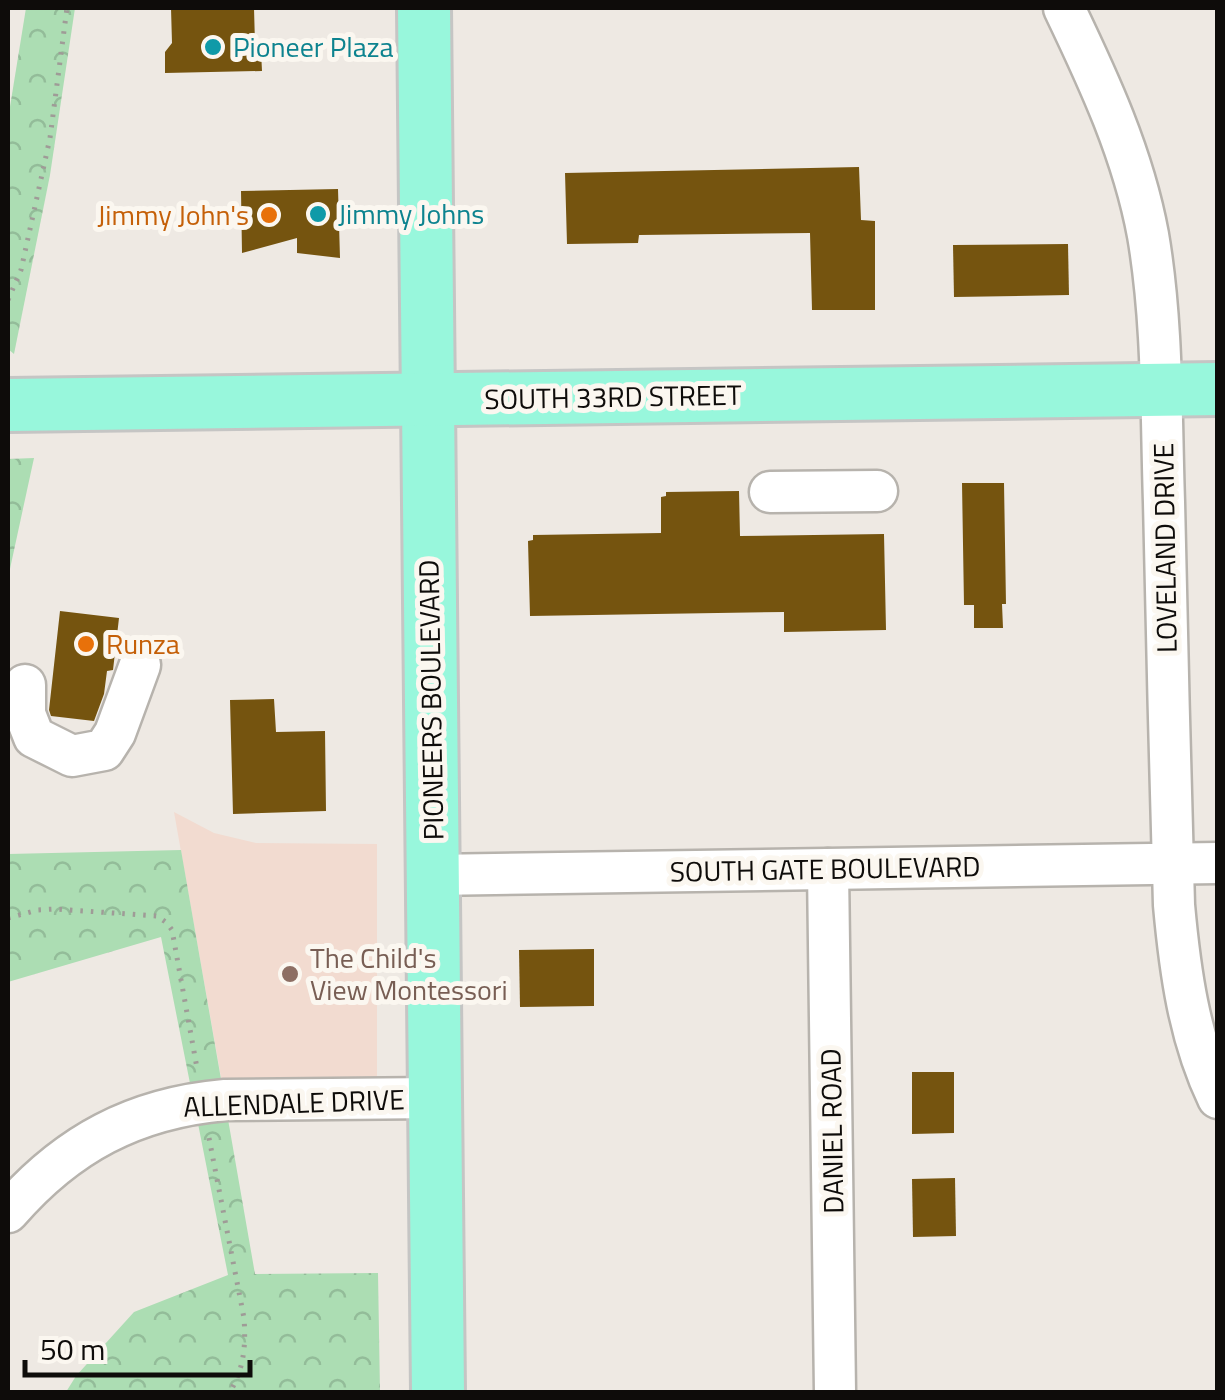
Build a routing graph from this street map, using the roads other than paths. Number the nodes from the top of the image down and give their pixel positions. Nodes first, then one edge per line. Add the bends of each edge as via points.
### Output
1 (424, 8) edge
2 (1064, 8) edge
3 (1218, 389) edge
4 (1161, 390) junction
5 (428, 400) junction
6 (8, 405) edge
7 (877, 490) dead end
8 (770, 492) dead end
9 (140, 665) dead end
10 (24, 685) dead end
11 (1173, 864) junction
12 (1218, 864) edge
13 (828, 869) junction
14 (433, 875) junction
15 (435, 1098) junction
16 (1218, 1098) edge
17 (8, 1212) edge
18 (438, 1392) edge
19 (835, 1392) edge

1 - 5 main road, PIONEERS BOULEVARD
2 - 4 street, LOVELAND DRIVE via 1133,171 1148,236
3 - 4 main road, SOUTH 33RD STREET
4 - 5 main road, SOUTH 33RD STREET
4 - 11 street, LOVELAND DRIVE
5 - 6 main road, SOUTH 33RD STREET
5 - 14 main road, PIONEERS BOULEVARD
7 - 8 street
9 - 10 street via 104,750 72,756 34,737
11 - 12 street, SOUTH GATE BOULEVARD
11 - 13 street, SOUTH GATE BOULEVARD
11 - 16 street, LOVELAND DRIVE via 1180,968 1191,1024
13 - 14 street, SOUTH GATE BOULEVARD
13 - 19 street, DANIEL ROAD
14 - 15 main road, PIONEERS BOULEVARD
15 - 17 street, ALLENDALE DRIVE via 241,1100 166,1109 78,1147
15 - 18 main road, PIONEERS BOULEVARD

